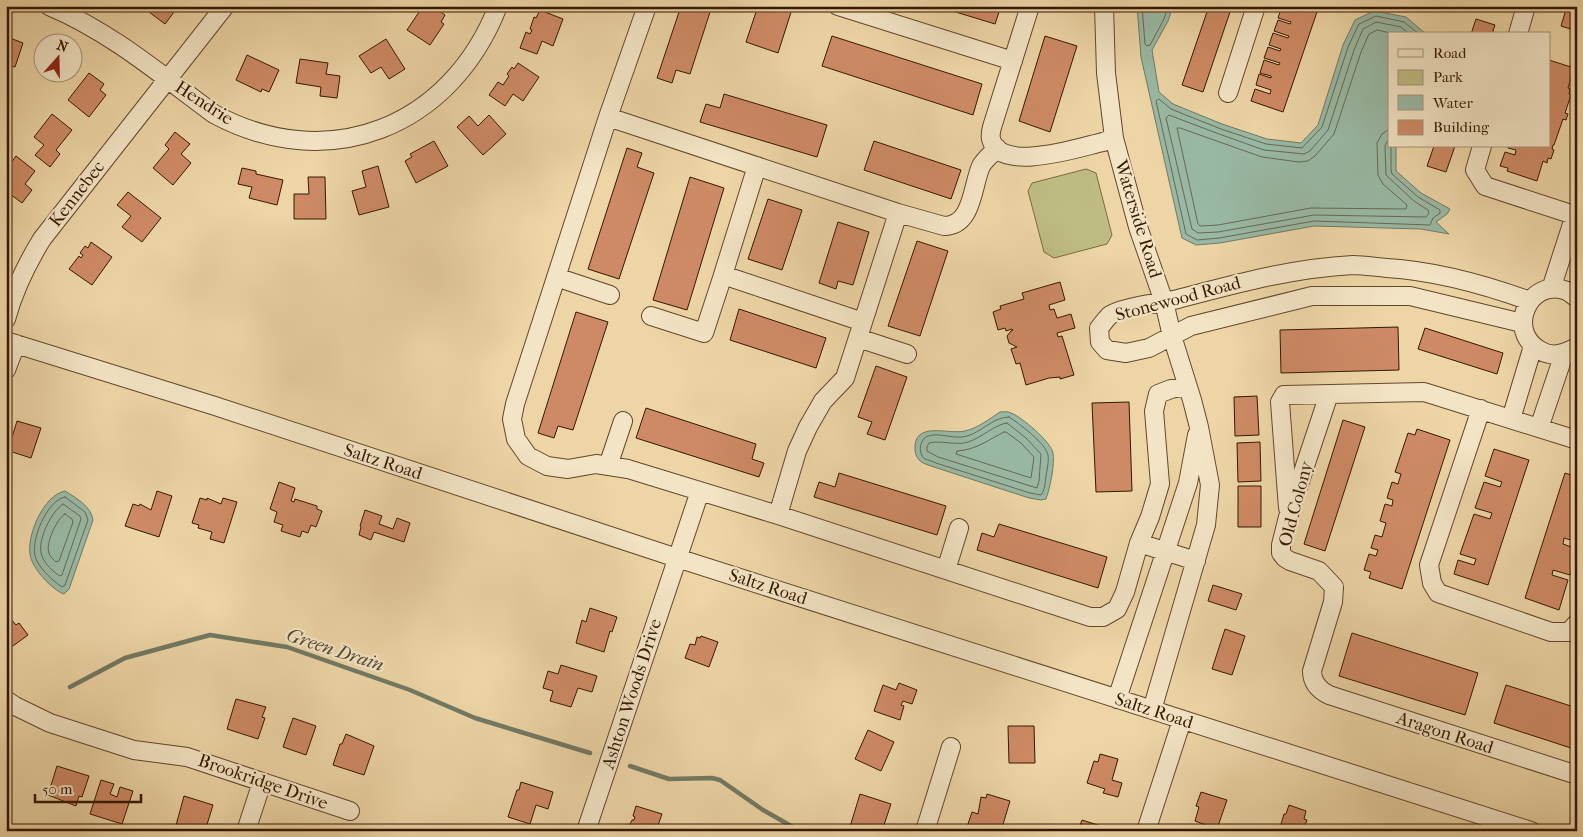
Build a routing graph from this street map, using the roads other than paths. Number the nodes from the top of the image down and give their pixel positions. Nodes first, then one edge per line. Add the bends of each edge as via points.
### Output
1 (49, 6) edge
2 (225, 6) edge
3 (498, 6) edge
4 (646, 6) edge
5 (838, 6) edge
6 (1030, 6) edge
7 (1104, 6) edge
8 (1256, 6) edge
9 (1526, 6) edge
10 (1519, 32) edge
11 (1013, 61) junction
12 (167, 80) junction
13 (1228, 93) dead end
14 (608, 117) junction
15 (1114, 138) junction
16 (997, 148) junction
17 (1481, 148) edge
18 (757, 166) junction
19 (898, 213) junction
20 (1576, 216) edge
21 (723, 275) junction
22 (556, 277) junction
23 (1551, 289) junction
24 (610, 295) dead end
25 (1577, 298) edge
26 (1530, 301) junction
27 (1164, 302) junction
28 (651, 316) dead end
29 (6, 320) edge
30 (1522, 323) junction
31 (860, 330) junction
32 (1172, 336) junction
33 (11, 343) edge
34 (1533, 346) junction
35 (1570, 350) edge
36 (907, 354) dead end
37 (6, 370) edge
38 (1187, 386) junction
39 (1329, 394) junction
40 (1481, 410) junction
41 (1511, 419) junction
42 (623, 421) dead end
43 (1199, 428) junction
44 (1539, 428) junction
45 (1577, 440) edge
46 (608, 466) junction
47 (700, 491) junction
48 (778, 516) junction
49 (1288, 518) junction
50 (959, 528) dead end
51 (1139, 543) junction
52 (1166, 551) junction
53 (677, 558) junction
54 (1196, 562) junction
55 (946, 570) junction
56 (1577, 622) edge
57 (1316, 686) joint
58 (1118, 699) junction
59 (6, 700) edge
60 (1152, 710) junction
61 (1182, 720) junction
62 (951, 747) dead end
63 (1577, 775) edge
64 (262, 782) junction
65 (350, 811) dead end
66 (246, 831) edge
67 (586, 831) edge
68 (924, 831) edge
69 (1146, 831) edge
70 (1531, 831) edge

1 - 12 street, Hendrie via 91,25
2 - 12 street, Kennebec
3 - 12 street, Hendrie via 472,58 431,101 395,124 350,138 298,141 251,131 214,114
4 - 14 street
5 - 11 street
6 - 11 street
7 - 15 street, Waterside Road via 1106,73
8 - 13 street
9 - 10 street
11 - 16 street via 992,127 991,139
12 - 29 street, Kennebec via 42,239 20,278
14 - 18 street
14 - 22 street
15 - 16 street via 1029,157 1010,155
15 - 27 street, Waterside Road via 1138,227
16 - 19 street via 982,165 969,208 957,223 937,226
17 - 20 street via 1475,170 1485,186
18 - 19 street
18 - 21 street
19 - 31 street
20 - 23 street
21 - 28 street via 704,333
21 - 31 street
22 - 24 street
22 - 46 street via 515,404 512,419 516,439 528,456 547,466 568,469 596,464
23 - 25 street via 1567,291
23 - 26 street
26 - 27 street, Stonewood Road via 1458,278 1415,270 1355,265 1252,280
26 - 30 street
27 - 32 street, Waterside Road
27 - 32 street, Stonewood Road via 1135,306 1110,315 1099,328 1100,342 1108,350 1126,353 1150,348
30 - 32 street, Stonewood Road via 1410,296 1312,296 1191,326
30 - 34 street via 1525,336
31 - 36 street
31 - 48 street via 845,378 823,401 808,426 797,451
32 - 38 street, Waterside Road
33 - 37 street
33 - 53 street, Saltz Road via 215,406
34 - 35 street via 1547,354
34 - 41 street
35 - 44 street
38 - 43 street, Waterside Road
38 - 51 street via 1158,394 1154,410 1160,484
39 - 40 street via 1424,392
39 - 49 street, Old Colony
39 - 49 street via 1284,395 1280,402
40 - 41 street
40 - 56 street via 1429,565 1432,583 1438,593 1551,632 1569,632
41 - 44 street
42 - 46 street
43 - 52 street, Waterside Road via 1188,483
43 - 54 street, Waterside Road via 1210,485 1206,525
44 - 45 street
46 - 47 street
47 - 48 street
47 - 53 street, Ashton Woods Drive
48 - 55 street
49 - 57 street, Old Colony via 1281,553 1290,561 1319,571 1334,587 1333,602 1312,671
50 - 55 street
51 - 52 street
51 - 55 street via 1117,609 1103,617 1090,617
52 - 54 street
52 - 58 street, Waterside Road
53 - 58 street, Saltz Road
53 - 67 street, Ashton Woods Drive
54 - 60 street, Waterside Road
57 - 63 street, Aragon Road via 1329,695
58 - 60 street, Saltz Road
59 - 64 street, Brookridge Drive via 50,723 134,750 187,757
60 - 61 street, Saltz Road
61 - 69 street
61 - 70 street, Saltz Road
62 - 68 street
64 - 65 street, Brookridge Drive
64 - 66 street

